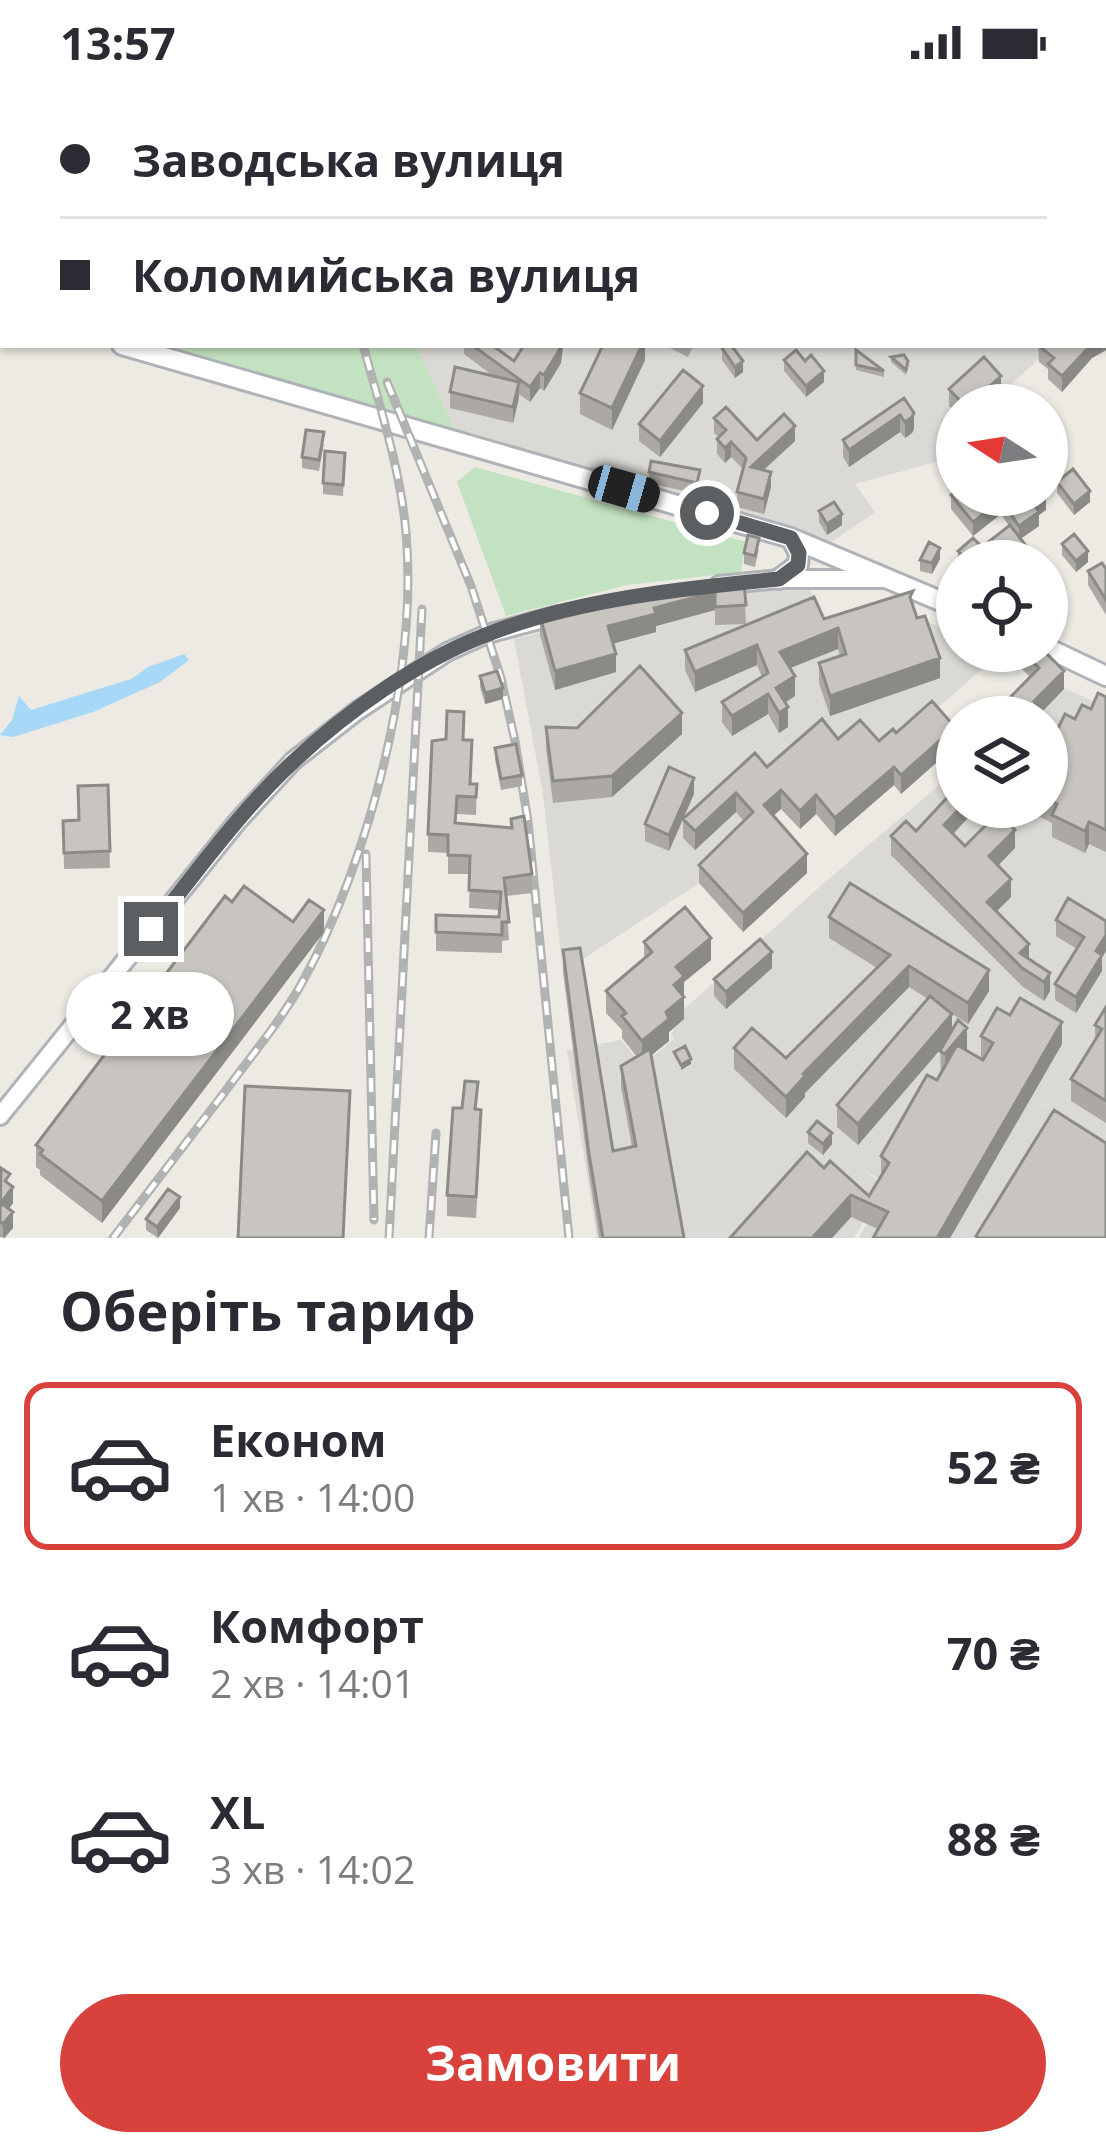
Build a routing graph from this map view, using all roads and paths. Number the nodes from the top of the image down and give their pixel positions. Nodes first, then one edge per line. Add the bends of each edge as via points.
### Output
1 (132, 348) edge
2 (791, 538) junction
3 (779, 579) junction
4 (891, 579) junction
5 (696, 587) edge
6 (936, 599) edge
7 (572, 611) edge
8 (1068, 658) edge
9 (1106, 676) edge
10 (0, 1116) edge

1 - 2 main road
2 - 3 main road via 798,565
2 - 4 main road
3 - 4 street
3 - 5 street
4 - 6 main road
7 - 10 street via 447,652 293,761
8 - 9 main road

